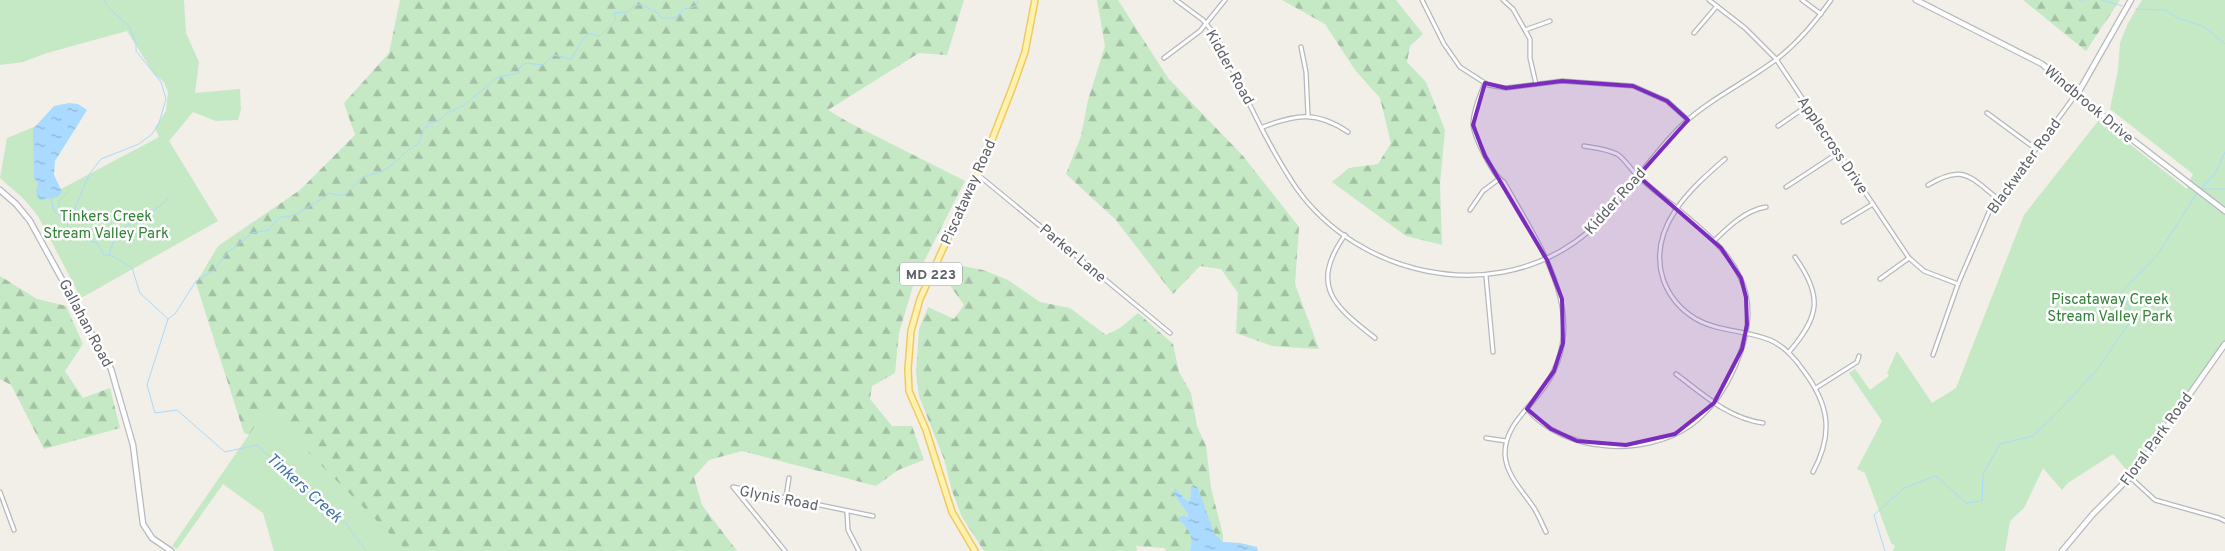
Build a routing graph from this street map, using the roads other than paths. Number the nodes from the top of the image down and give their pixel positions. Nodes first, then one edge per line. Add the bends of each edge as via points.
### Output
1 (1035, 0) edge
2 (1176, 0) edge
3 (1225, 0) edge
4 (1422, 0) edge
5 (1503, 0) edge
6 (1709, 0) edge
7 (1802, 0) edge
8 (1831, 0) edge
9 (1916, 0) edge
10 (2131, 0) edge
11 (1717, 6) junction
12 (1821, 14) junction
13 (1550, 21) dead end
14 (1207, 24) junction
15 (1525, 30) junction
16 (1694, 33) dead end
17 (1301, 48) dead end
18 (1164, 58) dead end
19 (1776, 59) junction
20 (1485, 82) junction
21 (1536, 84) junction
22 (2078, 93) junction
23 (1807, 106) junction
24 (1987, 113) dead end
25 (1308, 115) junction
26 (1688, 120) junction
27 (1778, 126) dead end
28 (1263, 127) junction
29 (1348, 132) dead end
30 (1584, 146) dead end
31 (2036, 149) junction
32 (1838, 153) junction
33 (1725, 159) dead end
34 (977, 173) junction
35 (1638, 176) junction
36 (1499, 178) junction
37 (1928, 185) dead end
38 (1786, 187) dead end
39 (0, 190) edge
40 (1997, 198) junction
41 (1873, 204) junction
42 (1766, 207) dead end
43 (1676, 208) junction
44 (1470, 210) dead end
45 (2225, 211) edge
46 (1843, 222) dead end
47 (1345, 235) junction
48 (1714, 240) junction
49 (1795, 257) dead end
50 (1909, 258) junction
51 (1547, 260) junction
52 (1486, 276) junction
53 (1880, 280) dead end
54 (1958, 284) junction
55 (1170, 333) dead end
56 (1746, 333) junction
57 (1374, 338) dead end
58 (2225, 344) edge
59 (1493, 352) dead end
60 (1788, 352) junction
61 (1933, 355) dead end
62 (1859, 356) dead end
63 (1676, 374) dead end
64 (1816, 388) junction
65 (1714, 403) junction
66 (1527, 409) junction
67 (1763, 423) dead end
68 (1486, 438) dead end
69 (1506, 441) junction
70 (1813, 472) dead end
71 (2130, 477) junction
72 (789, 478) dead end
73 (0, 493) edge
74 (786, 498) junction
75 (847, 512) junction
76 (873, 516) dead end
77 (2225, 521) edge
78 (14, 530) dead end
79 (1546, 532) dead end
80 (170, 551) edge
81 (785, 551) edge
82 (860, 551) edge
83 (975, 551) edge
84 (2062, 551) edge

1 - 34 main road, Piscataway Road / MD 223 via 1025,52
2 - 14 street, Kidder Road
3 - 14 street
4 - 20 street via 1444,44 1460,67
5 - 15 street via 1514,9
6 - 11 street, Applecross Drive
7 - 12 street
8 - 12 street, Kidder Road
9 - 22 street, Windbrook Drive via 2028,56
10 - 22 street
11 - 16 street
11 - 19 street, Applecross Drive via 1756,37
12 - 19 street, Kidder Road via 1793,46
13 - 15 street
14 - 18 street
14 - 28 street, Kidder Road
15 - 21 street via 1530,39 1530,58
17 - 25 street
19 - 23 street, Applecross Drive
19 - 26 street, Kidder Road
20 - 21 street via 1506,88
20 - 36 street via 1473,125 1485,156
21 - 26 street via 1562,80 1633,86 1667,101
22 - 31 street, Blackwater Road
22 - 45 street, Windbrook Drive via 2116,127
23 - 27 street
23 - 32 street, Applecross Drive
24 - 31 street
25 - 28 street
25 - 29 street
26 - 35 street, Kidder Road
28 - 47 street, Kidder Road via 1297,188 1324,219
30 - 35 street via 1619,155
31 - 40 street, Blackwater Road
32 - 38 street
32 - 41 street, Applecross Drive
33 - 43 street
34 - 55 street, Parker Lane
34 - 83 main road, Piscataway Road / MD 223 via 918,306 911,331 908,369 909,391 926,430 946,497
35 - 43 street
35 - 51 street, Kidder Road via 1592,228
36 - 44 street via 1483,191
36 - 51 street
37 - 40 street via 1950,174 1960,173
39 - 80 street, Gallahan Road via 30,221 106,358 133,445 143,524 152,538
40 - 54 street, Blackwater Road
41 - 46 street
41 - 50 street, Applecross Drive
42 - 48 street via 1742,217
43 - 48 street
43 - 56 street via 1666,226 1658,255 1668,290 1681,308 1697,320
47 - 52 street, Kidder Road via 1381,256 1418,269
47 - 57 street via 1331,260 1330,289 1341,311
48 - 56 street via 1731,260 1742,282 1747,306
49 - 60 street via 1813,287 1815,305 1809,326
50 - 53 street
50 - 54 street, Applecross Drive via 1924,271
51 - 52 street, Kidder Road
51 - 66 street via 1562,299 1563,343 1554,371
52 - 59 street
54 - 61 street, Blackwater Road
56 - 60 street via 1769,340
56 - 65 street via 1734,369
58 - 71 street, Floral Park Road
60 - 64 street
62 - 64 street via 1857,362
63 - 65 street
64 - 70 street via 1824,408 1826,433 1824,451
65 - 66 street via 1695,421 1674,434 1650,443 1626,445 1592,444 1572,439 1551,429
65 - 67 street via 1743,419
66 - 69 street via 1513,425
68 - 69 street
69 - 79 street via 1506,461 1511,474
71 - 77 street via 2155,500
71 - 84 street, Floral Park Road
72 - 74 street
73 - 78 street
74 - 75 street, Glynis Road
74 - 81 street, Glynis Road via 734,487
75 - 76 street, Glynis Road
75 - 82 street via 848,530

